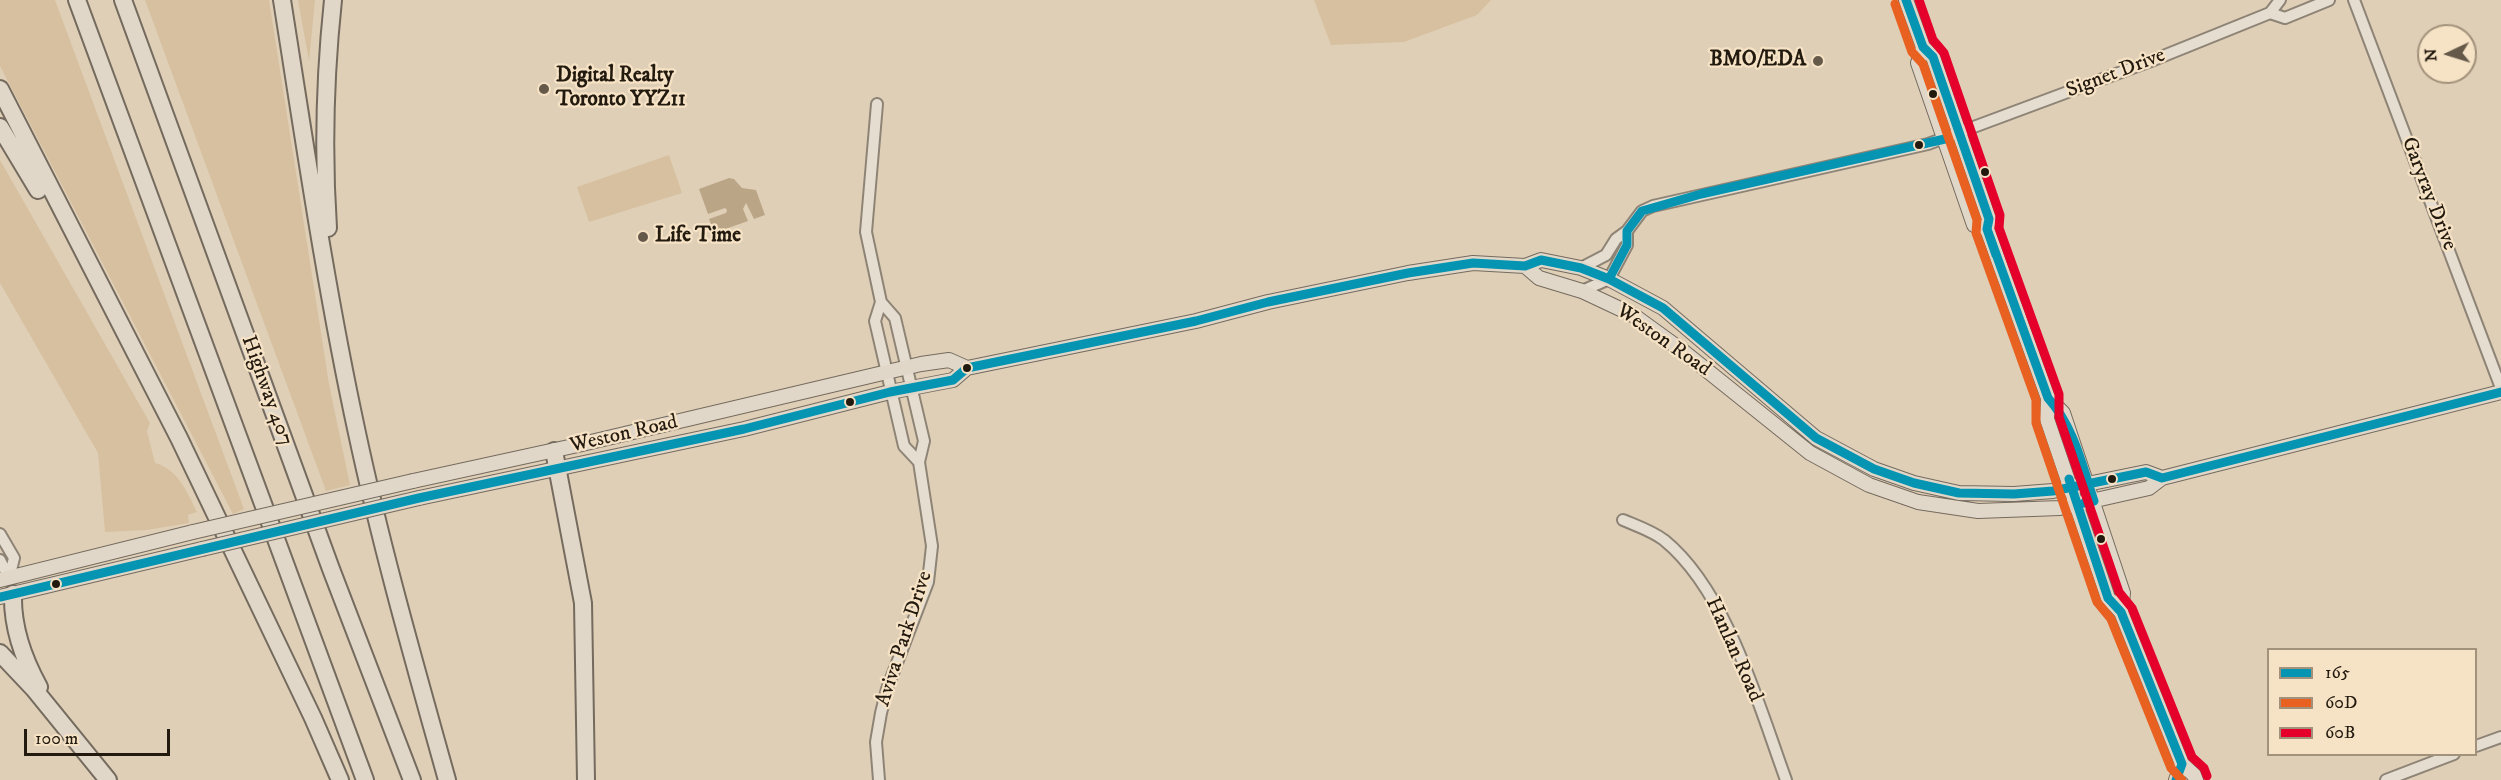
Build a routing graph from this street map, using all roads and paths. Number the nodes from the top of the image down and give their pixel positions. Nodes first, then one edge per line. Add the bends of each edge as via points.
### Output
1 (77, 0) edge
2 (123, 0) edge
3 (282, 0) edge
4 (333, 0) edge
5 (1906, 0) edge
6 (2280, 0) edge
7 (2329, 0) edge
8 (2354, 0) edge
9 (2270, 13) junction
10 (1923, 47) junction
11 (0, 89) edge
12 (877, 104) dead end
13 (0, 127) edge
14 (1961, 133) junction
15 (1945, 139) junction
16 (1987, 229) junction
17 (1627, 231) junction
18 (1525, 266) junction
19 (1581, 268) junction
20 (1609, 279) junction
21 (1582, 291) junction
22 (108, 302) junction
23 (881, 302) junction
24 (337, 330) junction
25 (906, 368) junction
26 (967, 368) junction
27 (886, 372) junction
28 (910, 388) junction
29 (2501, 390) edge
30 (890, 392) junction
31 (2048, 398) junction
32 (554, 451) junction
33 (919, 462) junction
34 (558, 468) junction
35 (2162, 478) junction
36 (2088, 484) junction
37 (2072, 487) junction
38 (2094, 501) junction
39 (2077, 505) junction
40 (1623, 520) dead end
41 (0, 534) edge
42 (0, 560) edge
43 (5, 587) edge
44 (2121, 612) junction
45 (0, 653) edge
46 (69, 734) junction
47 (2501, 737) edge
48 (2477, 745) edge
49 (2449, 756) edge
50 (2182, 764) junction
51 (108, 780) edge
52 (340, 780) edge
53 (365, 780) edge
54 (412, 780) edge
55 (447, 780) edge
56 (586, 780) edge
57 (879, 780) edge
58 (1786, 780) edge
59 (2176, 780) edge
60 (2196, 780) edge
61 (2386, 780) edge

1 - 53 highway, Highway 407
2 - 54 highway, Highway 407
3 - 24 highway
4 - 24 highway via 327,66 326,198
5 - 10 main road
6 - 9 street
7 - 9 street, Signet Drive via 2285,18
8 - 29 street, Garyray Drive
9 - 14 street, Signet Drive
10 - 14 main road via 1933,57
10 - 15 main road via 1918,63
11 - 22 highway
12 - 23 street via 866,232
13 - 22 highway
14 - 15 street, Signet Drive
14 - 16 main road via 1989,219
15 - 16 main road via 1974,225
15 - 17 street, Signet Drive via 1653,206 1642,211
16 - 31 main road
17 - 19 street, Signet Drive via 1616,239 1606,255
17 - 20 street via 1627,245
18 - 19 main road, Weston Road via 1541,260
18 - 21 main road, Weston Road via 1539,278
18 - 26 main road, Weston Road via 1473,262 1368,281
19 - 20 main road, Weston Road
20 - 21 street
20 - 37 main road, Weston Road via 1663,308 1816,438 1874,469 1959,493 2014,494
21 - 39 main road, Weston Road via 1633,315 1810,453 1869,485 1918,502 1978,511 2023,512
22 - 52 highway via 178,438
23 - 25 street, Aviva Park Drive via 895,318
23 - 27 street, Aviva Park Drive via 875,321
24 - 55 highway via 381,534
25 - 26 main road, Weston Road via 950,360
25 - 27 main road, Weston Road
25 - 28 street, Aviva Park Drive
26 - 28 main road, Weston Road via 953,380
27 - 30 street, Aviva Park Drive
27 - 32 main road, Weston Road
28 - 30 main road, Weston Road
28 - 33 street, Aviva Park Drive via 924,441
29 - 35 main road, Weston Road
30 - 33 street, Aviva Park Drive via 904,446
30 - 34 main road, Weston Road via 744,429
31 - 36 main road via 2062,412
31 - 37 main road via 2047,419
32 - 34 highway
32 - 43 main road, Weston Road, bridge via 193,532
33 - 57 street, Aviva Park Drive via 932,546 928,582 882,706 876,742
34 - 43 main road, Weston Road, bridge via 202,549
34 - 56 highway via 579,568 585,623
35 - 36 main road, Weston Road via 2146,472
35 - 38 main road, Weston Road via 2149,488
36 - 37 main road, Weston Road
36 - 38 main road
37 - 39 main road
38 - 39 main road, Weston Road
38 - 44 main road via 2123,593
39 - 44 main road via 2108,598
40 - 58 street, Hanlan Road via 1665,541 1713,598
41 - 43 street via 14,558
42 - 43 street
43 - 46 highway via 25,660
44 - 50 main road
45 - 46 highway
46 - 51 highway
47 - 48 street
49 - 61 street
50 - 59 main road
50 - 60 main road

